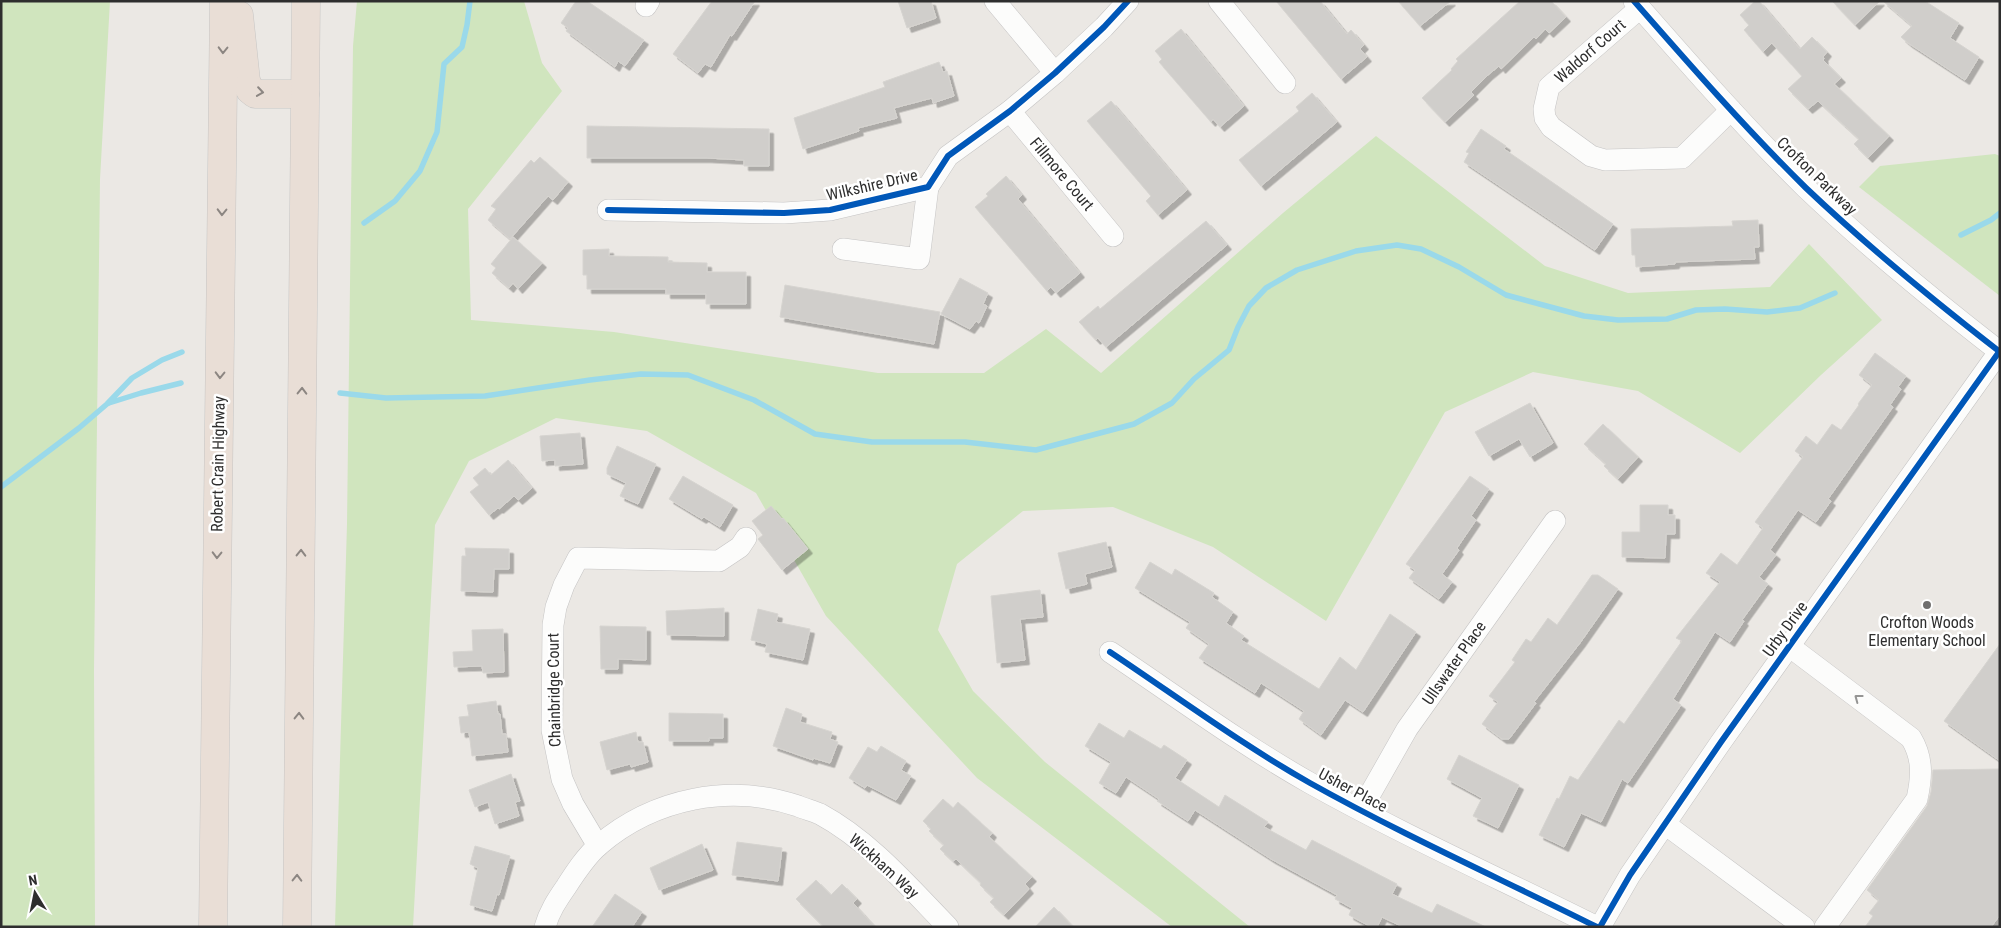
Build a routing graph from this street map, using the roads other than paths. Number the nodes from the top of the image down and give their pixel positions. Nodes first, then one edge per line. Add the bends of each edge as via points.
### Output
1 (224, 1) edge
2 (237, 1) edge
3 (306, 1) edge
4 (995, 1) edge
5 (1128, 1) edge
6 (1219, 1) edge
7 (1637, 5) edge
8 (1055, 73) junction
9 (1285, 82) dead end
10 (306, 94) junction
11 (1731, 110) junction
12 (1010, 112) junction
13 (928, 187) junction
14 (608, 210) dead end
15 (1114, 236) dead end
16 (843, 249) dead end
17 (2000, 352) edge
18 (1555, 521) dead end
19 (746, 538) dead end
20 (1789, 646) junction
21 (1110, 652) dead end
22 (1361, 810) junction
23 (1665, 824) junction
24 (598, 846) junction
25 (213, 927) edge
26 (296, 927) edge
27 (545, 927) edge
28 (948, 927) edge
29 (1599, 927) edge
30 (1804, 927) edge
31 (1825, 927) edge

1 -> 25 highway, Robert Crain Highway
2 -> 10 highway via 246,81 250,90 255,94
3 - 10 highway
4 - 8 street
5 - 8 street, Wilkshire Drive
6 - 9 street
7 - 11 street, Crofton Parkway
7 - 11 street, Waldorf Court via 1549,87 1544,109 1550,128 1591,156 1605,160 1682,158
8 - 12 street, Wilkshire Drive
26 -> 10 highway
11 - 17 street, Crofton Parkway via 1806,187 1885,260
12 - 13 street, Wilkshire Drive via 948,156
12 - 15 street, Fillmore Court
13 - 14 street, Wilkshire Drive via 830,210 784,213
13 - 16 street via 919,259
17 - 20 street, Urby Drive
18 - 22 street, Ullswater Place via 1407,729
19 - 24 street, Chainbridge Court via 740,548 719,561 578,558 564,585 553,625 552,730 562,779
20 - 23 street, Urby Drive
31 -> 20 street via 1917,799 1921,764 1918,750 1910,738
21 - 22 street, Usher Place via 1266,756
22 - 29 street, Usher Place
23 - 29 street, Urby Drive
23 - 30 street
24 - 27 street, Wickham Way via 573,876 549,913
24 - 28 street, Wickham Way via 633,821 670,805 705,796 741,794 783,801 819,814 859,840

